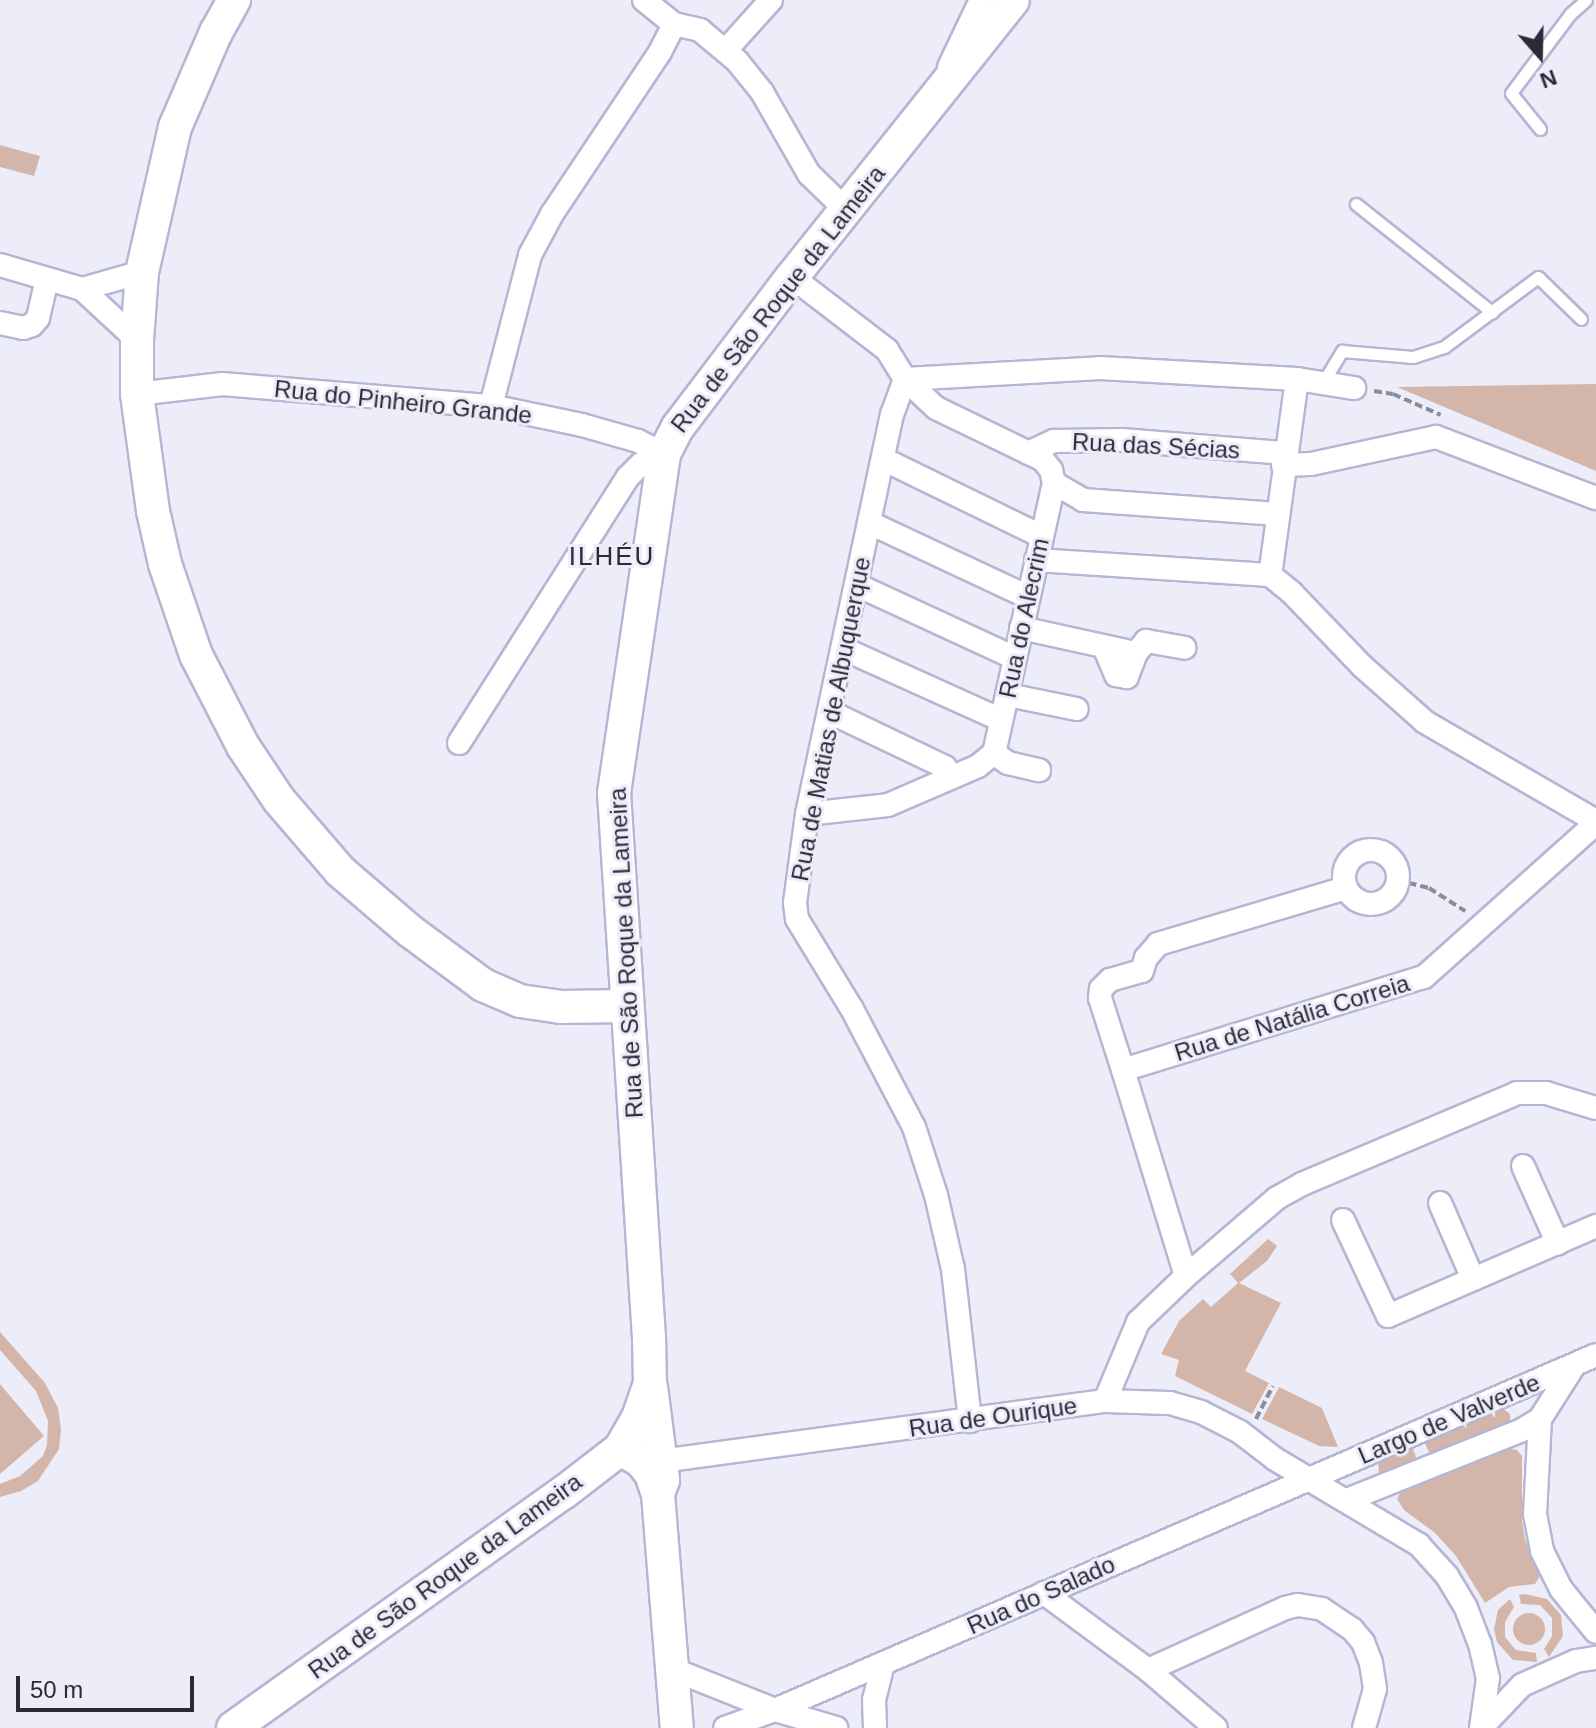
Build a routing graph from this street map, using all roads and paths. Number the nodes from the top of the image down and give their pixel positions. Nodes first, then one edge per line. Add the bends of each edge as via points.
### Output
1 (234, 0) edge
2 (644, 0) edge
3 (771, 0) edge
4 (981, 0) edge
5 (1013, 0) edge
6 (1586, 0) edge
7 (674, 24) junction
8 (726, 50) junction
9 (947, 85) junction
10 (1540, 129) dead end
11 (1356, 204) dead end
12 (845, 209) junction
13 (0, 265) edge
14 (142, 272) junction
15 (792, 277) junction
16 (47, 279) junction
17 (82, 289) junction
18 (1492, 312) junction
19 (1581, 319) dead end
20 (0, 323) edge
21 (137, 340) junction
22 (905, 379) junction
23 (1297, 379) junction
24 (1322, 384) junction
25 (1354, 388) joint
26 (137, 394) junction
27 (491, 406) junction
28 (1466, 448) junction
29 (1028, 453) junction
30 (664, 454) junction
31 (883, 459) junction
32 (1284, 459) junction
33 (1054, 483) junction
34 (1596, 498) edge
35 (1277, 514) junction
36 (870, 523) junction
37 (1041, 536) junction
38 (1036, 560) junction
39 (1270, 575) junction
40 (857, 585) junction
41 (1028, 597) junction
42 (1021, 628) junction
43 (1184, 648) dead end
44 (844, 649) junction
45 (1015, 658) junction
46 (1008, 695) junction
47 (1077, 709) dead end
48 (830, 712) junction
49 (1001, 720) junction
50 (459, 743) dead end
51 (994, 753) junction
52 (1039, 770) dead end
53 (952, 777) junction
54 (807, 814) junction
55 (1596, 822) edge
56 (1397, 880) junction
57 (1346, 888) junction
58 (1483, 925) junction
59 (626, 1006) junction
60 (1123, 1070) junction
61 (1596, 1108) edge
62 (1523, 1166) dead end
63 (1440, 1203) dead end
64 (1343, 1220) dead end
65 (1596, 1226) edge
66 (1558, 1244) junction
67 (1186, 1276) junction
68 (1473, 1279) junction
69 (1596, 1355) edge
70 (1574, 1366) junction
71 (650, 1384) junction
72 (1273, 1386) dead end
73 (1105, 1401) junction
74 (1540, 1419) junction
75 (970, 1421) junction
76 (1255, 1421) dead end
77 (620, 1449) junction
78 (661, 1461) junction
79 (1307, 1479) junction
80 (658, 1494) junction
81 (1347, 1500) junction
82 (1044, 1593) junction
83 (1596, 1632) edge
84 (1596, 1658) edge
85 (883, 1665) junction
86 (672, 1669) junction
87 (1148, 1670) junction
88 (775, 1710) junction
89 (233, 1728) edge
90 (677, 1728) edge
91 (725, 1728) edge
92 (836, 1728) edge
93 (875, 1728) edge
94 (1216, 1728) edge
95 (1364, 1728) edge
96 (1482, 1728) edge

1 - 14 main road via 175,127
2 - 7 street
3 - 8 street
4 - 9 street via 950,61
5 - 9 main road, Rua de São Roque da Lameira
6 - 10 lane via 1511,93
7 - 8 street via 700,30
7 - 27 street via 530,255
8 - 12 street via 762,92 809,174
9 - 12 main road, Rua de São Roque da Lameira
11 - 18 lane
12 - 15 main road, Rua de São Roque da Lameira
13 - 16 street
14 - 17 street
14 - 21 main road
15 - 22 street via 887,350
15 - 30 main road, Rua de São Roque da Lameira via 678,427
16 - 17 street
16 - 20 street via 32,325
17 - 21 street
18 - 19 lane via 1538,277
18 - 24 lane via 1444,347 1413,357 1342,351
21 - 26 main road
22 - 23 street via 1100,368
22 - 29 street via 936,408
22 - 31 street, Rua de Matias de Albuquerque
23 - 24 street
23 - 32 street
24 - 25 street
25 - 28 path via 1393,394 1440,414
26 - 27 street, Rua do Pinheiro Grande via 222,384
26 - 59 main road via 153,511 196,655 243,746 279,800 340,871 483,985 520,1001 561,1007
27 - 30 street, Rua do Pinheiro Grande via 582,425
28 - 32 street, Rua das Sécias via 1436,437 1311,464
28 - 34 street, Rua das Sécias
29 - 32 street, Rua das Sécias via 1054,441 1122,440
29 - 33 street via 1043,460
30 - 50 street via 628,477
30 - 59 main road, Rua de São Roque da Lameira via 614,793
31 - 36 street, Rua de Matias de Albuquerque
31 - 37 street
32 - 35 street
33 - 35 street via 1083,500
33 - 37 street, Rua do Alecrim
35 - 39 street
36 - 40 street, Rua de Matias de Albuquerque
36 - 41 street
37 - 38 street, Rua do Alecrim
38 - 39 street
38 - 41 street, Rua do Alecrim
39 - 55 street via 1425,722
40 - 44 street, Rua de Matias de Albuquerque
40 - 45 street
41 - 42 street, Rua do Alecrim
42 - 43 street via 1105,649 1116,675 1127,677 1146,641
42 - 45 street, Rua do Alecrim
44 - 48 street, Rua de Matias de Albuquerque
44 - 49 street
45 - 46 street, Rua do Alecrim
46 - 47 street
46 - 49 street, Rua do Alecrim
48 - 53 street via 945,767
48 - 54 street, Rua de Matias de Albuquerque
49 - 51 street, Rua do Alecrim
51 - 52 street via 1008,763
51 - 53 street
53 - 54 street via 888,805
54 - 75 street, Rua de Matias de Albuquerque via 797,919 914,1127 953,1269
55 - 58 street, Rua de Natália Correia
56 - 57 street via 1391,894 1376,903 1358,901
56 - 57 street via 1393,861 1370,850 1348,863
56 - 58 path via 1429,888
57 - 60 street via 1158,944 1142,971 1110,980 1100,998
58 - 60 street, Rua de Natália Correia via 1424,977
59 - 71 main road, Rua de São Roque da Lameira
60 - 67 street
61 - 67 street via 1546,1093 1517,1093 1302,1184 1277,1198
62 - 66 street
63 - 68 street
64 - 68 street via 1388,1316
65 - 66 street
66 - 68 street
67 - 73 street via 1138,1322
69 - 70 street
70 - 74 street, Largo de Valverde
70 - 79 street, Largo de Valverde
71 - 77 main road, Rua de São Roque da Lameira
71 - 78 main road
72 - 76 path
73 - 75 street, Rua de Ourique
73 - 79 street, Rua de Ourique via 1170,1403 1201,1412
74 - 81 street, Largo de Valverde
74 - 83 street, Largo de Valverde via 1535,1514 1542,1551 1561,1589
75 - 78 street, Rua de Ourique
77 - 80 main road via 641,1461
77 - 89 main road, Rua de São Roque da Lameira
78 - 80 main road
79 - 81 street, Largo de Valverde
79 - 82 street, Rua do Salado
80 - 86 main road
81 - 96 street, Largo de Valverde via 1419,1545 1466,1608 1488,1678
82 - 85 street, Rua do Salado
82 - 87 street
84 - 96 street, Largo de Valverde via 1576,1661 1522,1685
85 - 88 street, Rua do Salado
85 - 93 street via 874,1700
86 - 88 street
86 - 90 main road
87 - 94 street
87 - 95 street via 1285,1608 1322,1609 1363,1642 1371,1663 1375,1689
88 - 91 street, Rua do Salado
88 - 92 street

